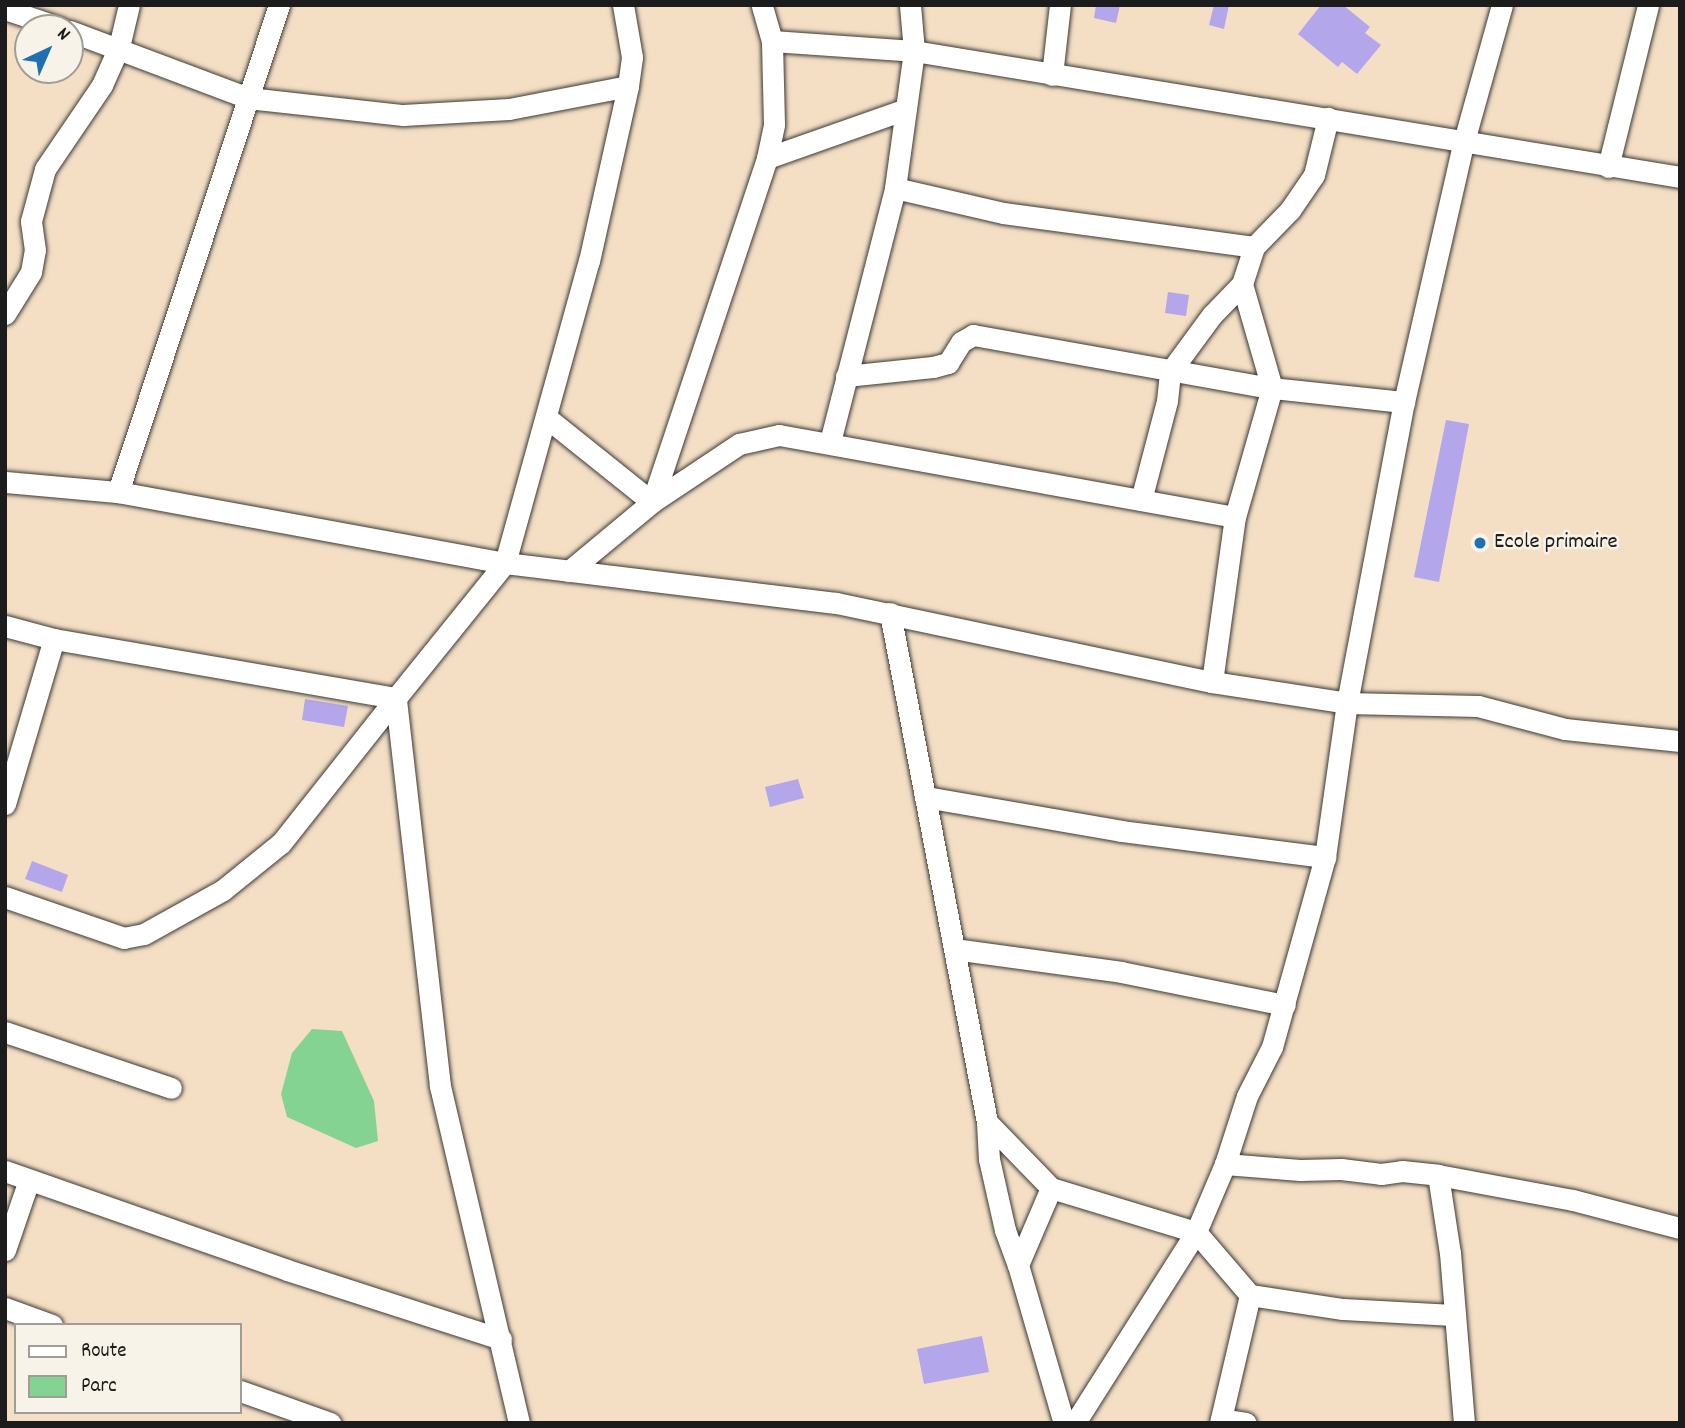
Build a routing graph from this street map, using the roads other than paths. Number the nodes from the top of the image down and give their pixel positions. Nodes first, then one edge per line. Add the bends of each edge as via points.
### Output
1 (130, 5) edge
2 (278, 5) edge
3 (623, 5) edge
4 (762, 5) edge
5 (1060, 5) edge
6 (1502, 5) edge
7 (1648, 5) edge
8 (915, 8) edge
9 (84, 36) edge
10 (772, 41) junction
11 (119, 47) junction
12 (914, 51) junction
13 (1052, 75) junction
14 (628, 86) junction
15 (248, 98) junction
16 (906, 108) junction
17 (1328, 118) junction
18 (1465, 141) junction
19 (767, 158) junction
20 (1608, 167) junction
21 (1680, 177) edge
22 (895, 188) junction
23 (1254, 247) junction
24 (1242, 284) junction
25 (5, 314) edge
26 (1170, 372) junction
27 (846, 376) junction
28 (1272, 388) junction
29 (1404, 402) junction
30 (547, 418) junction
31 (830, 442) junction
32 (5, 482) edge
33 (118, 492) junction
34 (1141, 500) junction
35 (652, 502) junction
36 (1235, 517) junction
37 (505, 563) junction
38 (569, 571) junction
39 (890, 613) junction
40 (5, 626) edge
41 (54, 639) junction
42 (1212, 682) junction
43 (396, 698) junction
44 (1347, 704) junction
45 (1680, 741) edge
46 (925, 797) junction
47 (5, 804) edge
48 (1325, 857) junction
49 (5, 897) edge
50 (954, 949) junction
51 (1285, 1005) junction
52 (5, 1032) edge
53 (172, 1088) dead end
54 (987, 1122) junction
55 (1225, 1164) junction
56 (5, 1171) edge
57 (1438, 1175) junction
58 (29, 1180) junction
59 (1051, 1188) junction
60 (1680, 1228) edge
61 (1196, 1232) junction
62 (5, 1250) edge
63 (1017, 1265) junction
64 (1250, 1295) junction
65 (5, 1308) edge
66 (1453, 1315) junction
67 (46, 1323) edge
68 (501, 1339) junction
69 (242, 1392) edge
70 (1220, 1421) edge
71 (330, 1423) edge
72 (519, 1423) edge
73 (1064, 1423) edge
74 (1075, 1423) edge
75 (1246, 1423) edge
76 (1464, 1423) edge

1 - 11 street
2 - 15 street
3 - 14 street via 632,57
4 - 10 street
5 - 13 street
6 - 18 street
7 - 20 street
8 - 12 street
9 - 11 street
10 - 12 street
10 - 19 street via 774,124
11 - 15 street
11 - 25 street via 81,120 45,169 31,221 35,250 31,272
12 - 13 street
12 - 16 street
13 - 17 street
14 - 15 street via 509,109 403,115
14 - 30 street via 590,261
15 - 33 street
16 - 19 street
16 - 22 street
17 - 18 street
17 - 23 street via 1314,175 1290,210
18 - 20 street
18 - 29 street
19 - 35 street
20 - 21 street
22 - 23 street via 1003,212
22 - 27 street
23 - 24 street
24 - 26 street via 1212,315
24 - 28 street
26 - 27 street via 973,335 961,342 948,363
26 - 28 street
26 - 34 street
27 - 31 street
28 - 29 street
28 - 36 street
29 - 44 street
30 - 35 street
30 - 37 street
31 - 34 street
31 - 35 street via 779,435 739,444
32 - 33 street
33 - 37 street
34 - 36 street
35 - 38 street
36 - 42 street
37 - 38 street
37 - 43 street
38 - 39 street
39 - 42 street
39 - 46 street
40 - 41 street
41 - 43 street
41 - 47 street
42 - 44 street
43 - 49 street via 281,843 223,890 144,934 124,938
43 - 68 street via 440,1086
44 - 45 street via 1478,706 1564,729
44 - 48 street
46 - 48 street via 1121,831
46 - 50 street
48 - 51 street
50 - 51 street via 1121,972
50 - 54 street
51 - 55 street
52 - 53 street
54 - 59 street
54 - 63 street via 989,1159
55 - 57 street
55 - 61 street
56 - 58 street
57 - 60 street via 1573,1200
57 - 66 street via 1450,1253
58 - 62 street
58 - 68 street
59 - 61 street
59 - 63 street
61 - 64 street
61 - 74 street
63 - 73 street
64 - 66 street via 1343,1309
64 - 70 street
65 - 67 street
66 - 76 street
68 - 72 street
69 - 71 street
70 - 75 street

